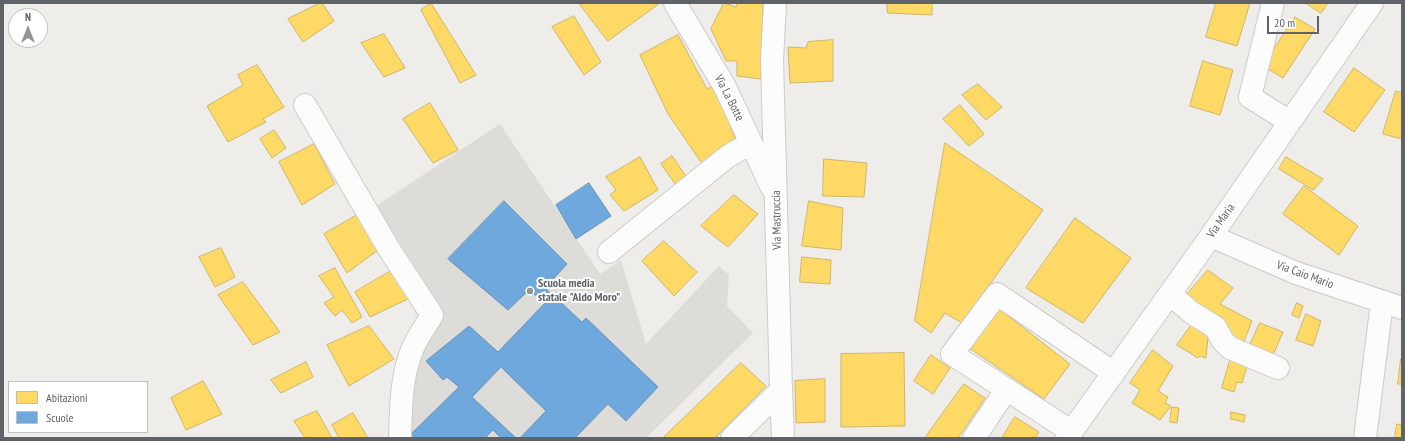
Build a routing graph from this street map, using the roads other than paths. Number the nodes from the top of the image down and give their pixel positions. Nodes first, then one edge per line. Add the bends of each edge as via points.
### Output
1 (675, 3) edge
2 (775, 3) edge
3 (1273, 3) edge
4 (1372, 3) edge
5 (305, 105) dead end
6 (1290, 122) junction
7 (751, 143) junction
8 (776, 197) junction
9 (1211, 236) junction
10 (609, 252) dead end
11 (1170, 294) junction
12 (1392, 305) edge
13 (1278, 368) dead end
14 (1114, 373) junction
15 (781, 390) junction
16 (1006, 390) junction
17 (1070, 435) edge
18 (400, 438) edge
19 (732, 438) edge
20 (783, 438) edge
21 (974, 438) edge
22 (1365, 438) edge

1 - 7 street, Via La Botte via 725,87
2 - 8 street, Via Mastruccia via 772,60
3 - 6 street via 1250,96
4 - 6 street, Via Maria
5 - 18 street via 432,315 412,349 406,371 402,389
6 - 9 street, Via Maria
7 - 8 street, Via La Botte
7 - 10 street via 727,156
8 - 15 street, Via Mastruccia
9 - 11 street, Via Maria
9 - 12 street, Via Caio Mario via 1296,273
11 - 13 street via 1192,313 1215,327 1230,348
11 - 14 street, Via Maria
12 - 22 street
14 - 16 street via 997,294 952,354
14 - 17 street, Via Maria
15 - 19 street
15 - 20 street, Via Mastruccia
16 - 17 street
16 - 21 street

